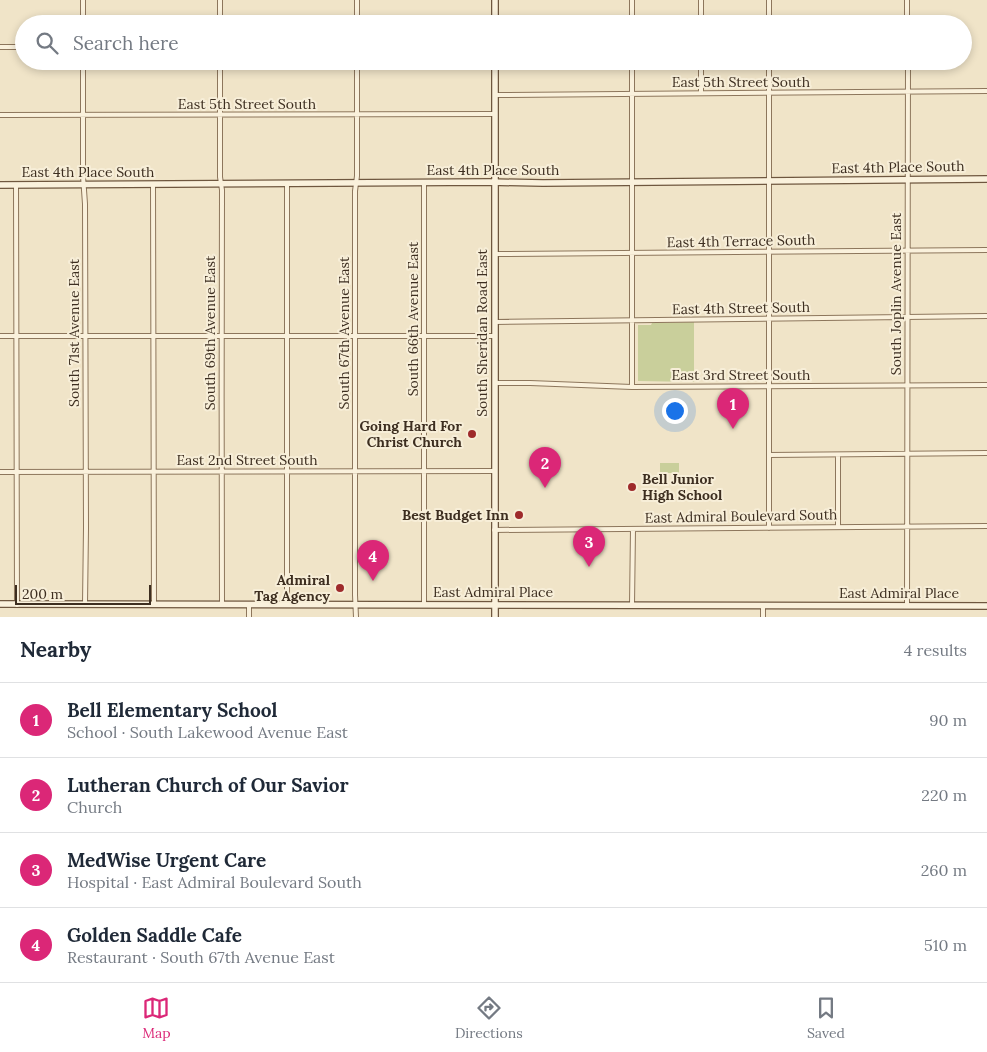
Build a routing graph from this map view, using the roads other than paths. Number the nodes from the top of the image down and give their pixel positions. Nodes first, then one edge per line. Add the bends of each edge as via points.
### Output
1 (82, 0) edge
2 (220, 0) edge
3 (357, 0) edge
4 (494, 0) edge
5 (632, 0) edge
6 (701, 0) edge
7 (770, 0) edge
8 (907, 0) edge
9 (83, 15) edge
10 (220, 15) edge
11 (357, 15) edge
12 (494, 15) edge
13 (632, 15) edge
14 (701, 15) edge
15 (770, 15) edge
16 (908, 15) edge
17 (0, 47) edge
18 (15, 47) edge
19 (83, 70) edge
20 (220, 70) edge
21 (357, 70) edge
22 (494, 70) edge
23 (632, 70) edge
24 (701, 70) edge
25 (769, 70) edge
26 (908, 70) edge
27 (907, 91) junction
28 (987, 91) edge
29 (701, 93) junction
30 (769, 93) junction
31 (632, 94) junction
32 (494, 95) junction
33 (494, 114) junction
34 (220, 115) junction
35 (357, 115) junction
36 (0, 116) edge
37 (83, 116) junction
38 (987, 179) edge
39 (907, 180) junction
40 (770, 181) junction
41 (632, 182) junction
42 (287, 183) junction
43 (356, 183) junction
44 (424, 183) junction
45 (495, 183) junction
46 (16, 184) junction
47 (84, 184) junction
48 (153, 184) junction
49 (221, 184) junction
50 (0, 185) edge
51 (987, 250) edge
52 (907, 251) junction
53 (769, 252) junction
54 (632, 253) junction
55 (495, 254) junction
56 (987, 316) edge
57 (907, 317) junction
58 (769, 319) junction
59 (632, 320) junction
60 (495, 322) junction
61 (0, 336) edge
62 (16, 336) junction
63 (85, 336) junction
64 (154, 336) junction
65 (222, 336) junction
66 (287, 336) junction
67 (355, 336) junction
68 (424, 336) junction
69 (495, 336) junction
70 (495, 383) junction
71 (987, 385) edge
72 (769, 386) junction
73 (907, 386) junction
74 (632, 387) junction
75 (907, 454) junction
76 (987, 454) edge
77 (838, 455) junction
78 (769, 456) junction
79 (153, 471) junction
80 (222, 471) junction
81 (286, 471) junction
82 (355, 471) junction
83 (424, 471) junction
84 (494, 471) junction
85 (0, 472) edge
86 (16, 472) junction
87 (85, 472) junction
88 (907, 526) junction
89 (987, 526) edge
90 (838, 527) junction
91 (769, 528) junction
92 (633, 529) junction
93 (494, 530) junction
94 (0, 604) edge
95 (17, 604) junction
96 (85, 604) junction
97 (154, 605) junction
98 (222, 605) junction
99 (249, 605) junction
100 (287, 605) junction
101 (356, 605) junction
102 (424, 605) junction
103 (495, 605) junction
104 (632, 605) junction
105 (763, 605) junction
106 (907, 606) junction
107 (987, 606) edge
108 (249, 617) edge
109 (356, 617) edge
110 (495, 617) edge
111 (763, 617) edge

1 - 9 street
2 - 10 street
3 - 11 street
4 - 12 main road
5 - 13 street
6 - 14 street
7 - 15 street
8 - 16 street
17 - 18 street
19 - 37 street, South 71st Avenue East
20 - 34 street, South 69th Avenue East
21 - 35 street, South 67th Avenue East
22 - 32 main road, South Sheridan Road East
23 - 31 street
24 - 29 street
25 - 30 street
26 - 27 street, South Joplin Avenue East
27 - 28 street, East 5th Street South
27 - 30 street, East 5th Street South
27 - 39 street, South Joplin Avenue East
29 - 30 street, East 5th Street South
29 - 31 street, East 5th Street South
30 - 40 street
31 - 32 street, East 5th Street South
31 - 41 street
32 - 33 main road, South Sheridan Road East
33 - 35 street, East 5th Street South
33 - 45 main road, South Sheridan Road East
34 - 35 street, East 5th Street South
34 - 37 street, East 5th Street South
34 - 49 street, South 69th Avenue East
35 - 43 street, South 67th Avenue East
36 - 37 street, East 5th Street South
37 - 47 street, South 71st Avenue East
38 - 39 main road, East 4th Place South
39 - 40 main road, East 4th Place South
39 - 52 street, South Joplin Avenue East
40 - 41 main road, East 4th Place South
40 - 53 street
41 - 45 main road, East 4th Place South
41 - 54 street
42 - 43 main road, East 4th Place South
42 - 49 main road, East 4th Place South
42 - 66 street
43 - 44 main road, East 4th Place South
43 - 67 street, South 67th Avenue East
44 - 45 main road, East 4th Place South
44 - 68 street, South 66th Avenue East
45 - 55 main road, South Sheridan Road East
46 - 47 main road, East 4th Place South
46 - 50 main road, East 4th Place South
46 - 62 street
47 - 48 main road, East 4th Place South
47 - 63 street, South 71st Avenue East
48 - 49 main road, East 4th Place South
48 - 64 street
49 - 65 street, South 69th Avenue East
51 - 52 street, East 4th Terrace South
52 - 53 street, East 4th Terrace South
52 - 57 street, South Joplin Avenue East
53 - 54 street, East 4th Terrace South
53 - 58 street
54 - 55 street, East 4th Terrace South
54 - 59 street
55 - 60 main road, South Sheridan Road East
56 - 57 street, East 4th Street South
57 - 58 street, East 4th Street South
57 - 73 street, South Joplin Avenue East
58 - 59 street, East 4th Street South
58 - 72 street
59 - 60 street, East 4th Street South
59 - 74 street
60 - 69 main road, South Sheridan Road East
61 - 62 street
62 - 63 street
62 - 86 street
63 - 64 street
63 - 87 street, South 71st Avenue East
64 - 65 street
64 - 79 street
65 - 66 street
65 - 80 street, South 69th Avenue East
66 - 67 street
66 - 81 street
67 - 68 street
67 - 82 street, South 67th Avenue East
68 - 69 street
68 - 83 street, South 66th Avenue East
69 - 70 main road, South Sheridan Road East
70 - 74 street, East 3rd Street South
70 - 84 main road, South Sheridan Road East
71 - 73 street, East 3rd Street South
72 - 73 street, East 3rd Street South
72 - 74 street, East 3rd Street South
72 - 78 street
73 - 75 street, South Joplin Avenue East
75 - 76 street
75 - 77 street
75 - 88 street, South Joplin Avenue East
77 - 78 street
77 - 90 street
78 - 91 street
79 - 80 street, East 2nd Street South
79 - 87 street, East 2nd Street South
79 - 97 street
80 - 81 street, East 2nd Street South
80 - 98 street, South 69th Avenue East
81 - 82 street, East 2nd Street South
81 - 100 street
82 - 83 street, East 2nd Street South
82 - 101 street, South 67th Avenue East
83 - 84 street, East 2nd Street South
83 - 102 street, South 66th Avenue East
84 - 93 main road, South Sheridan Road East
85 - 86 street, East 2nd Street South
86 - 87 street, East 2nd Street South
86 - 95 street
87 - 96 street, South 71st Avenue East
88 - 89 street, East Admiral Boulevard South
88 - 90 street, East Admiral Boulevard South
88 - 106 street, South Joplin Avenue East
90 - 91 street, East Admiral Boulevard South
91 - 92 street, East Admiral Boulevard South
92 - 93 street, East Admiral Boulevard South
92 - 104 street
93 - 103 main road, South Sheridan Road East
94 - 95 main road, East Admiral Place
95 - 96 main road, East Admiral Place
96 - 97 main road, East Admiral Place
97 - 98 main road, East Admiral Place
98 - 99 main road, East Admiral Place
99 - 100 main road, East Admiral Place
99 - 108 street
100 - 101 main road, East Admiral Place
101 - 102 main road, East Admiral Place
101 - 109 street, South 67th Avenue East
102 - 103 main road, East Admiral Place
103 - 104 main road, East Admiral Place
103 - 110 main road, South Sheridan Road East
104 - 105 main road, East Admiral Place
105 - 106 main road, East Admiral Place
105 - 111 street
106 - 107 main road, East Admiral Place

